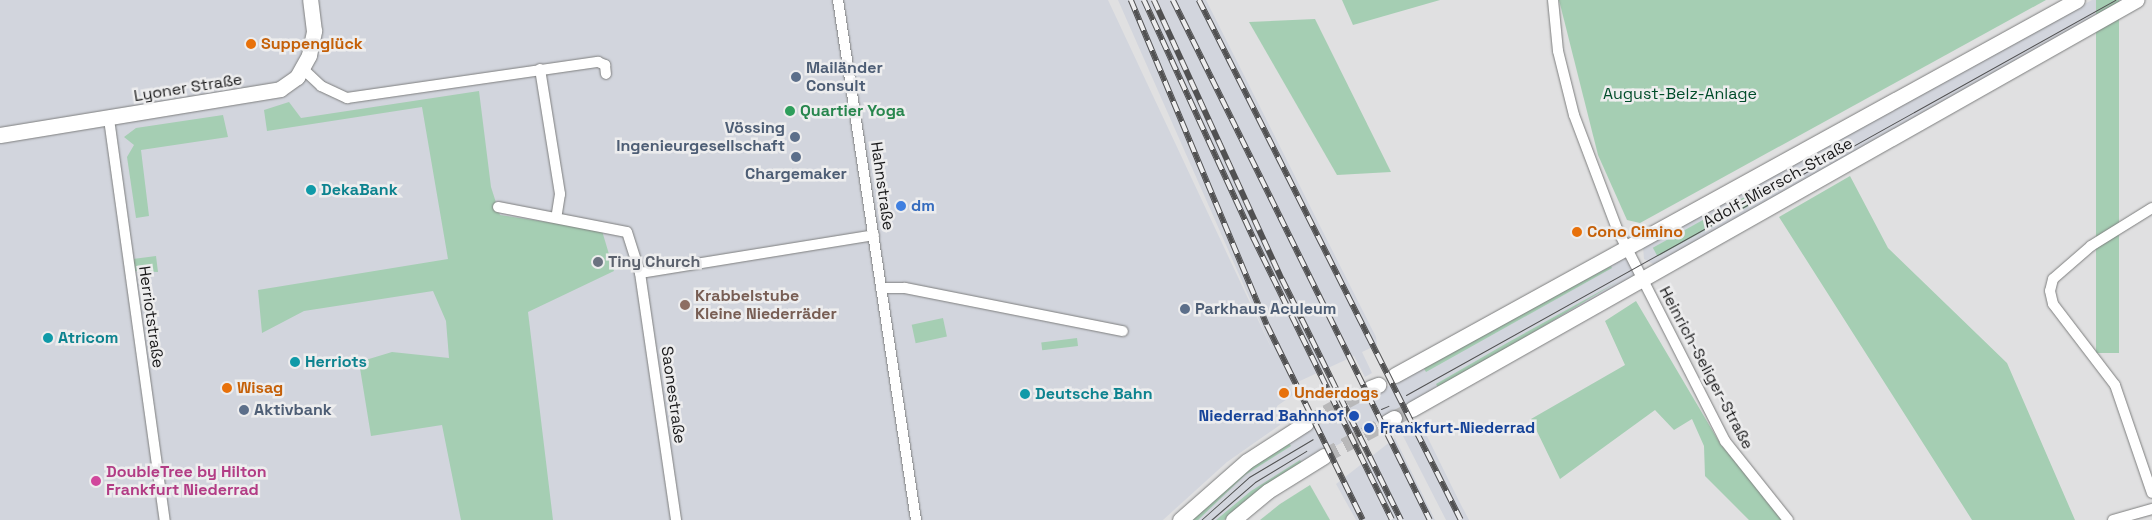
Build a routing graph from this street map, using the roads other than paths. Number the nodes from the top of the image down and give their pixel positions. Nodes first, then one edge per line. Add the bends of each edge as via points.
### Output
1 (310, 0) edge
2 (838, 0) edge
3 (1554, 0) edge
4 (2077, 0) edge
5 (2136, 0) edge
6 (303, 69) junction
7 (540, 69) junction
8 (606, 74) dead end
9 (109, 119) junction
10 (0, 135) edge
11 (498, 207) dead end
12 (2152, 208) edge
13 (556, 218) junction
14 (874, 235) junction
15 (1627, 248) junction
16 (640, 274) junction
17 (1642, 279) junction
18 (881, 288) junction
19 (1123, 330) dead end
20 (1395, 375) dead end
21 (1412, 409) tunnel mouth
22 (1306, 423) tunnel mouth
23 (1324, 456) tunnel mouth
24 (2152, 493) edge
25 (2152, 509) edge
26 (165, 520) edge
27 (676, 520) edge
28 (916, 520) edge
29 (1180, 520) edge
30 (1233, 520) edge
31 (1788, 520) edge
32 (2113, 520) edge

1 - 6 main road via 314,31
2 - 14 street, Hahnstraße
3 - 15 street, Heinrich-Seliger-Straße via 1558,51 1582,142
4 - 15 main road, Adolf-Miersch-Straße
5 - 17 main road, Adolf-Miersch-Straße
6 - 7 street via 321,86 347,98
6 - 9 main road, Lyoner Straße via 280,89
7 - 8 street via 598,62 605,65
7 - 13 street via 560,194
9 - 10 main road, Lyoner Straße
9 - 26 street, Herriotstraße
11 - 13 street, Saonestraße
12 - 24 street via 2091,246 2053,279 2050,292 2054,304 2115,384
13 - 16 street, Saonestraße via 627,232
14 - 16 street
14 - 18 street, Hahnstraße
15 - 17 street, Heinrich-Seliger-Straße
15 - 20 main road, Adolf-Miersch-Straße
16 - 27 street, Saonestraße
17 - 21 main road, Adolf-Miersch-Straße
17 - 31 street, Heinrich-Seliger-Straße via 1725,440
18 - 19 street via 905,288
18 - 28 street, Hahnstraße
22 - 29 main road via 1247,461
23 - 30 main road via 1268,491
25 - 32 street

